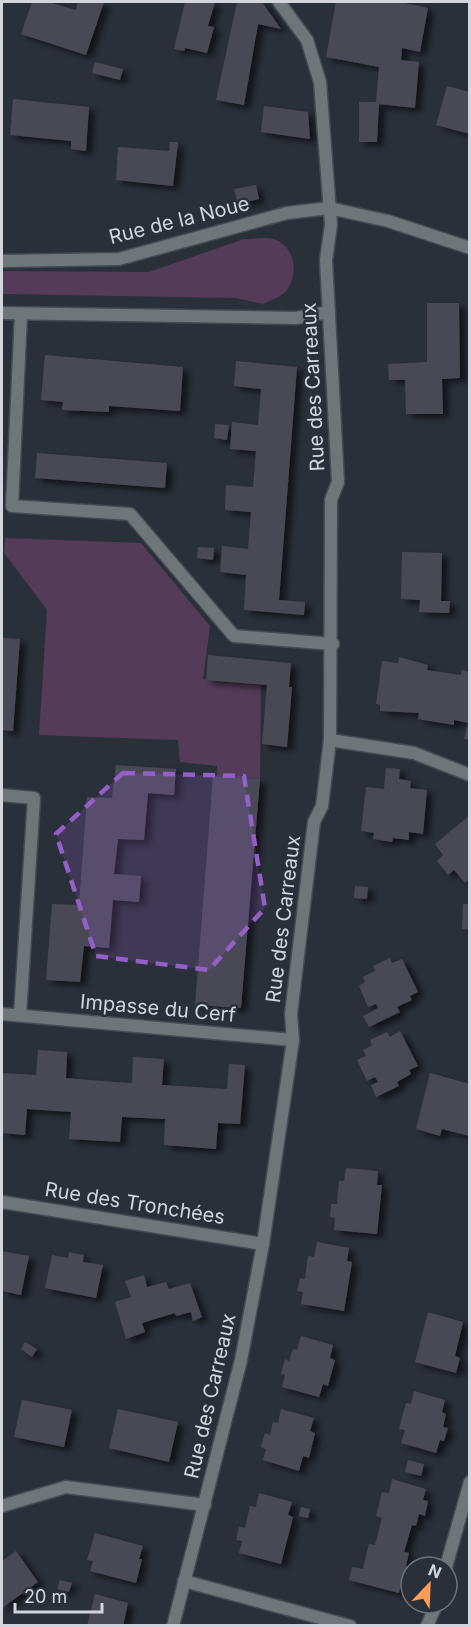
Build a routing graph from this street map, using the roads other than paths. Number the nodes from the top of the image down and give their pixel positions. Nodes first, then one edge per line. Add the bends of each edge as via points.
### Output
1 (279, 2) edge
2 (329, 208) junction
3 (470, 248) edge
4 (2, 261) edge
5 (329, 312) junction
6 (2, 313) edge
7 (21, 314) junction
8 (333, 645) junction
9 (330, 740) junction
10 (470, 776) edge
11 (2, 795) edge
12 (2, 1014) edge
13 (20, 1015) junction
14 (294, 1040) junction
15 (2, 1202) edge
16 (263, 1244) junction
17 (470, 1482) edge
18 (205, 1505) junction
19 (2, 1506) edge
20 (449, 1555) edge
21 (184, 1581) junction
22 (173, 1626) edge
23 (350, 1626) edge

1 - 2 street, Rue des Carreaux via 307,40 320,82
2 - 3 street, Rue de la Noue via 388,221
2 - 4 street, Rue de la Noue via 286,213 119,259
2 - 5 street, Rue des Carreaux
5 - 7 street via 296,318
5 - 8 street, Rue des Carreaux via 338,482 331,500
6 - 7 street
7 - 8 street via 12,506 130,514 234,636
8 - 9 street, Rue des Carreaux
9 - 10 street via 414,753
9 - 14 street, Rue des Carreaux via 322,806 314,822 311,845 291,1014
11 - 13 street via 34,798
12 - 13 street, Impasse du Cerf
13 - 14 street, Impasse du Cerf
14 - 16 street, Rue des Carreaux
15 - 16 street, Rue des Tronchées
16 - 18 street, Rue des Carreaux via 241,1360
17 - 20 street
18 - 19 street via 66,1487
18 - 21 street, Rue des Carreaux
21 - 22 street, Rue des Carreaux
21 - 23 street

